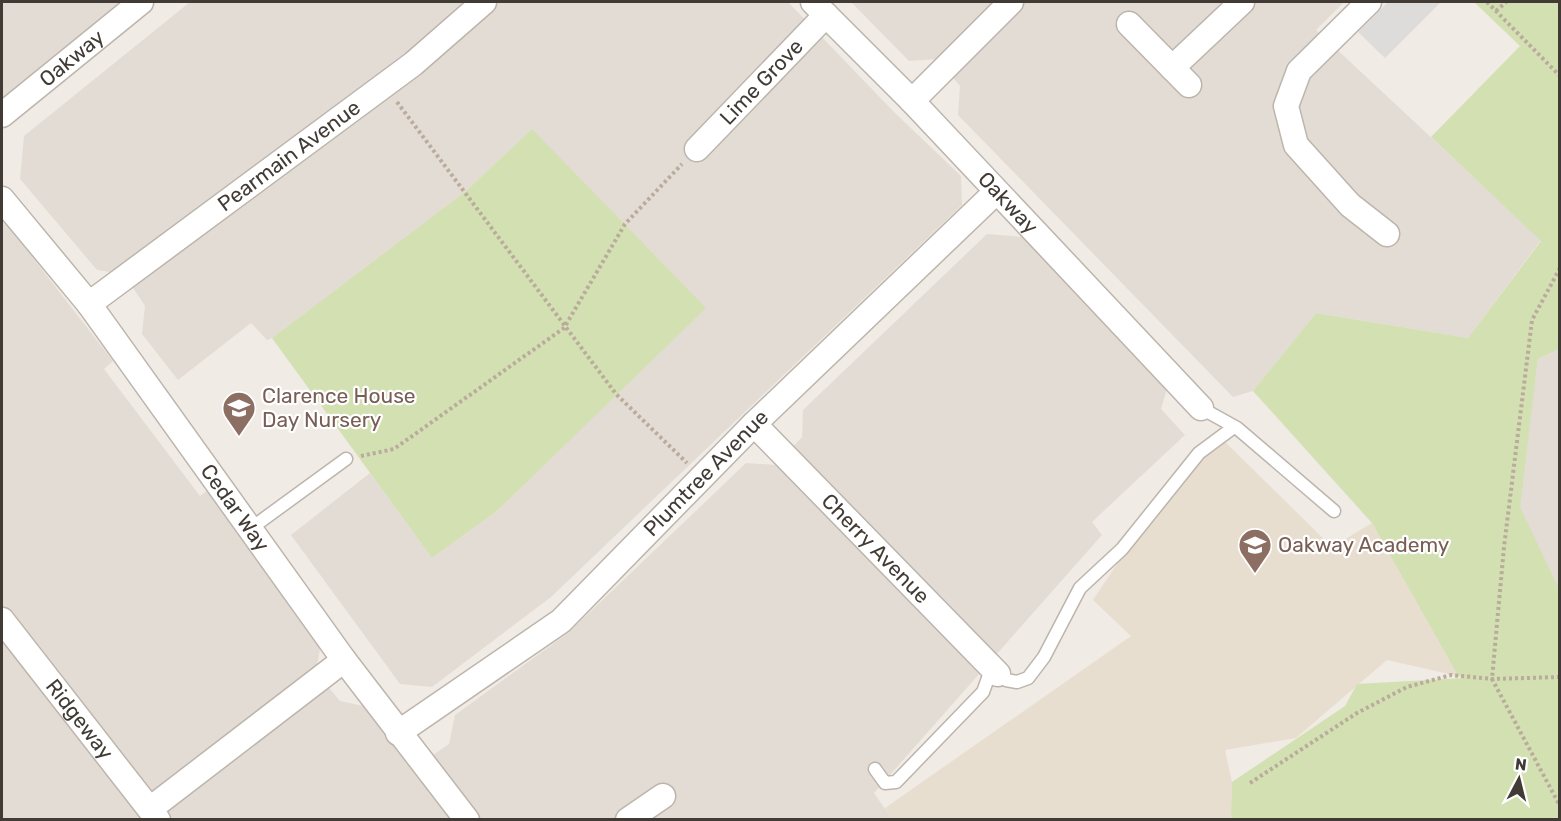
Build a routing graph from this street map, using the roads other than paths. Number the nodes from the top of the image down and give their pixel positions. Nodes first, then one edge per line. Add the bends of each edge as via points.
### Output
1 (141, 2) edge
2 (484, 2) edge
3 (1011, 2) edge
4 (1242, 2) edge
5 (1369, 2) edge
6 (820, 8) edge
7 (1129, 24) dead end
8 (1172, 68) junction
9 (1189, 85) dead end
10 (912, 101) junction
11 (2, 115) edge
12 (697, 149) road end
13 (996, 192) junction
14 (2, 199) edge
15 (1386, 234) dead end
16 (89, 304) junction
17 (1201, 408) joint
18 (753, 424) junction
19 (1234, 427) junction
20 (346, 459) road end
21 (1334, 511) dead end
22 (250, 529) junction
23 (2, 620) edge
24 (344, 660) junction
25 (995, 671) junction
26 (398, 733) junction
27 (875, 769) dead end
28 (663, 796) dead end
29 (154, 814) edge
30 (467, 819) edge
31 (628, 819) edge

1 - 11 street, Oakway
2 - 16 street, Pearmain Avenue via 384,85
3 - 10 street
4 - 8 street
5 - 15 street via 1299,71 1286,106 1296,145 1350,205
6 - 10 street, Oakway
6 - 12 street, Lime Grove
7 - 8 street
8 - 9 street
10 - 13 street, Oakway
13 - 17 street, Oakway
13 - 18 street, Plumtree Avenue
14 - 16 street, Cedar Way
16 - 22 street, Cedar Way
17 - 19 lane
18 - 25 street, Cherry Avenue
18 - 26 street, Plumtree Avenue via 561,621
19 - 21 lane
19 - 25 lane via 1199,453 1122,549 1080,588 1044,657 1028,678 1006,680
20 - 22 lane
22 - 24 street, Cedar Way
23 - 29 street, Ridgeway
24 - 26 street, Cedar Way
24 - 29 street
25 - 27 lane via 983,692 896,782 885,783
26 - 30 street, Cedar Way
28 - 31 street

